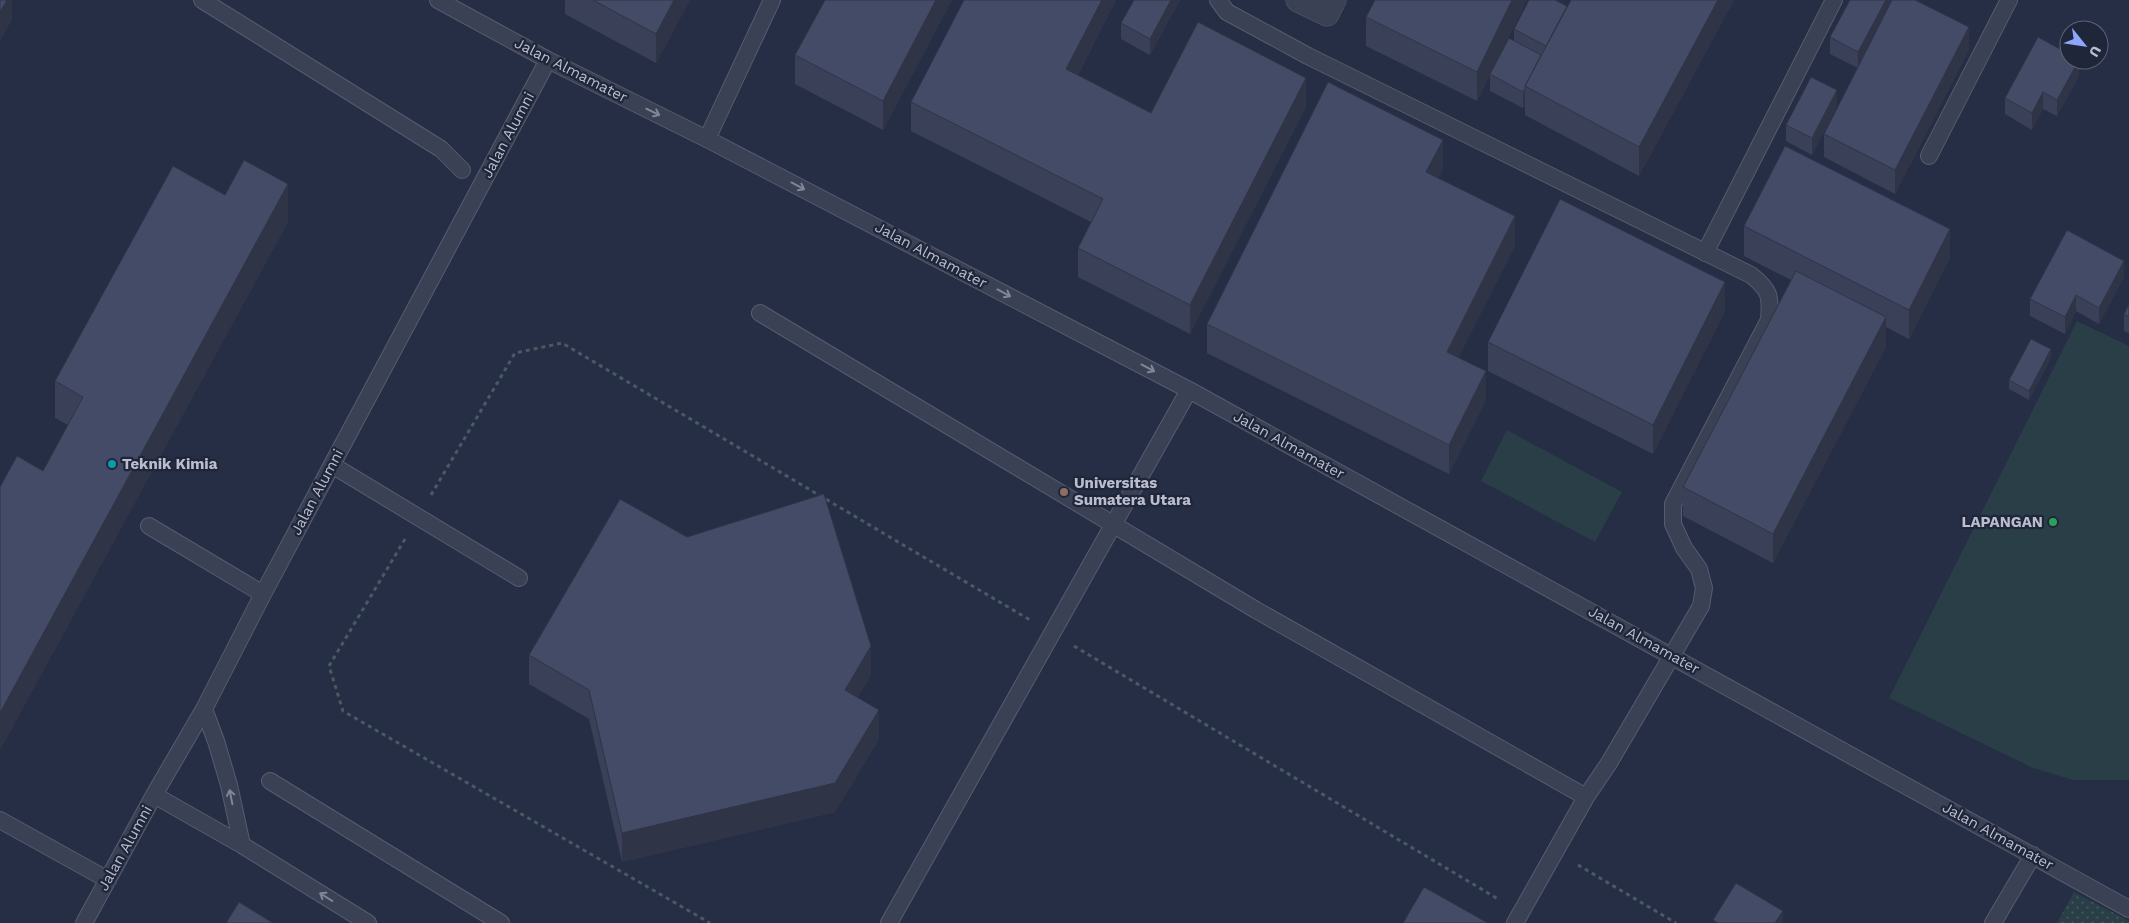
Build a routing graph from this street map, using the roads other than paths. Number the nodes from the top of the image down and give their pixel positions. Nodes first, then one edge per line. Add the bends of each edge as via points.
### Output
1 (202, 0) edge
2 (438, 0) edge
3 (772, 0) edge
4 (1218, 0) edge
5 (1298, 0) edge
6 (1334, 0) edge
7 (1834, 0) edge
8 (2009, 0) edge
9 (548, 60) junction
10 (707, 139) junction
11 (1928, 156) dead end
12 (462, 170) dead end
13 (1705, 253) junction
14 (760, 313) dead end
15 (1189, 390) junction
16 (332, 465) junction
17 (149, 526) dead end
18 (1113, 526) junction
19 (519, 578) dead end
20 (263, 594) junction
21 (1673, 656) junction
22 (204, 709) junction
23 (270, 781) dead end
24 (154, 795) junction
25 (1586, 797) junction
26 (0, 820) edge
27 (242, 845) junction
28 (2032, 855) junction
29 (108, 880) junction
30 (2129, 909) edge
31 (1518, 918) edge
32 (84, 923) edge
33 (368, 923) edge
34 (501, 923) edge
35 (889, 923) edge
36 (1993, 923) edge

1 - 12 lane via 441,149
2 - 9 lane, Jalan Almamater
3 - 10 lane
4 - 13 lane via 1227,12 1308,56
5 - 6 street via 1327,14
7 - 13 lane
8 - 11 lane
9 -> 10 lane, Jalan Almamater
9 - 16 lane, Jalan Alumni
10 -> 15 lane, Jalan Almamater
13 - 21 lane via 1751,275 1764,286 1771,300 1769,320 1673,504 1672,524 1699,568 1704,588 1701,606
14 - 18 lane
15 - 18 lane
15 - 21 lane, Jalan Almamater
16 - 19 lane
16 - 20 lane, Jalan Alumni
17 - 20 lane
18 - 25 lane
18 - 35 lane
20 - 22 lane, Jalan Alumni
21 - 25 lane
21 - 28 lane, Jalan Almamater
22 - 24 lane, Jalan Alumni
27 -> 22 lane via 229,784
23 - 34 lane
24 - 27 lane
24 - 29 lane, Jalan Alumni
25 - 31 lane
26 - 29 lane
33 -> 27 lane
28 - 30 lane, Jalan Almamater
28 - 36 lane
29 - 32 lane, Jalan Alumni

